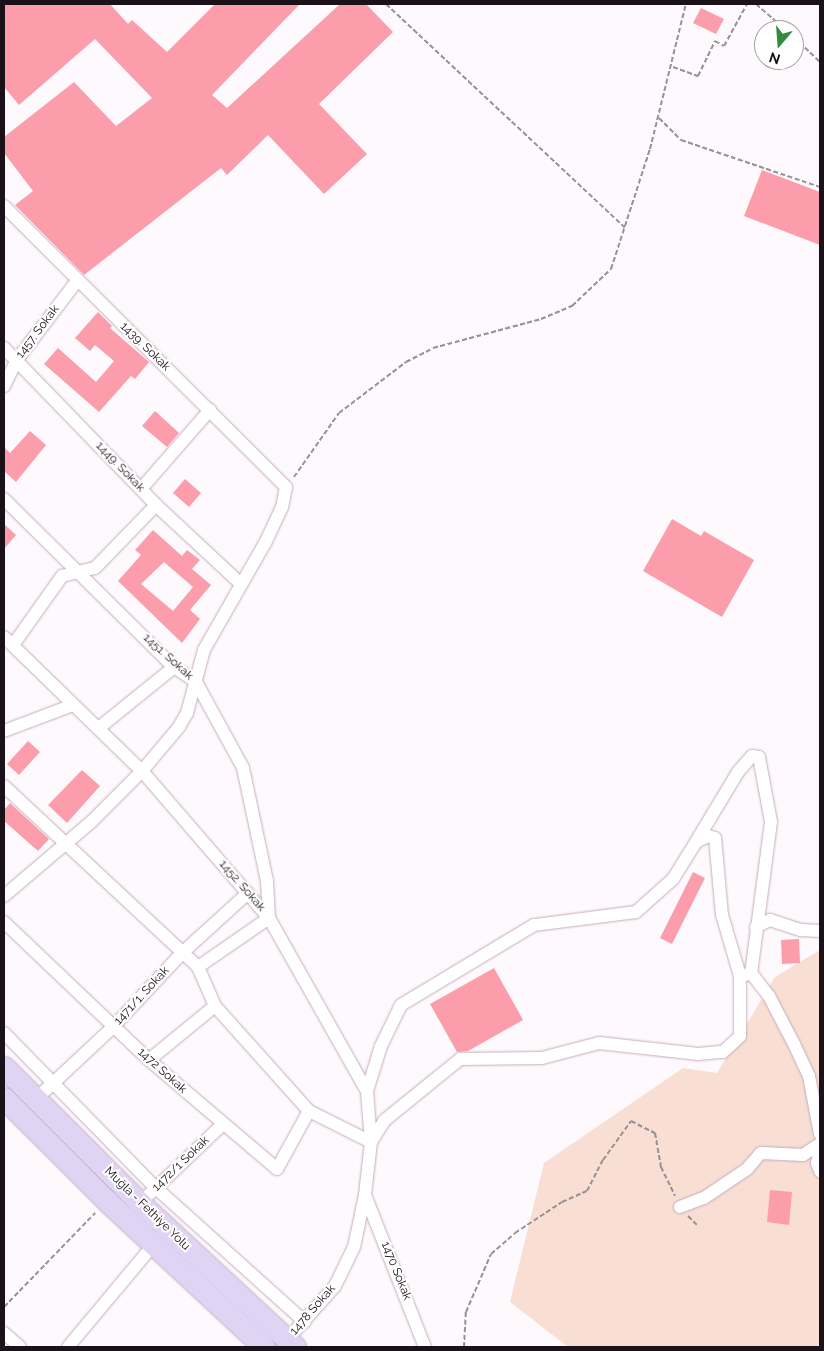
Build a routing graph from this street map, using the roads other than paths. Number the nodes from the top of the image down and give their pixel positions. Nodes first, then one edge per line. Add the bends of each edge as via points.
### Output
1 (4, 206) edge
2 (77, 281) junction
3 (4, 348) edge
4 (16, 361) junction
5 (4, 386) edge
6 (210, 410) junction
7 (141, 489) junction
8 (4, 499) edge
9 (156, 504) junction
10 (78, 571) junction
11 (240, 583) junction
12 (8, 641) edge
13 (174, 667) junction
14 (196, 682) junction
15 (73, 705) junction
16 (100, 727) junction
17 (4, 731) edge
18 (142, 771) junction
19 (4, 786) edge
20 (696, 842) junction
21 (63, 844) junction
22 (5, 891) edge
23 (248, 893) junction
24 (269, 918) junction
25 (4, 922) edge
26 (756, 927) junction
27 (820, 931) edge
28 (182, 953) junction
29 (198, 967) junction
30 (746, 975) junction
31 (215, 1006) junction
32 (113, 1027) junction
33 (4, 1033) edge
34 (150, 1060) junction
35 (4, 1067) edge
36 (53, 1084) junction
37 (367, 1091) junction
38 (4, 1098) edge
39 (36, 1099) junction
40 (309, 1111) junction
41 (222, 1124) junction
42 (820, 1134) edge
43 (371, 1142) junction
44 (820, 1144) edge
45 (820, 1150) edge
46 (820, 1171) edge
47 (156, 1188) junction
48 (365, 1194) junction
49 (140, 1203) junction
50 (680, 1207) road end
51 (154, 1244) junction
52 (305, 1322) junction
53 (4, 1333) edge
54 (291, 1344) edge
55 (20, 1347) edge
56 (68, 1347) edge
57 (264, 1347) edge
58 (425, 1347) edge

1 - 2 street, 1439. Sokak
2 - 4 street, 1457. Sokak
2 - 6 street, 1439. Sokak
3 - 4 street, 1449. Sokak
4 - 5 street, 1457. Sokak
4 - 7 street, 1449. Sokak
6 - 7 street
6 - 11 street, 1439. Sokak via 286,487 282,507 265,543
7 - 9 street, 1449. Sokak
8 - 10 street, 1451. Sokak
9 - 10 street via 95,568
9 - 11 street, 1449. Sokak
10 - 12 street via 62,576
10 - 13 street, 1451. Sokak
11 - 14 street via 204,650
12 - 15 street, 1452. Sokak
13 - 14 street, 1451. Sokak
13 - 16 street
14 - 18 street via 187,713 179,727
14 - 24 street, 1451. Sokak via 243,768 267,881
15 - 16 street, 1452. Sokak
15 - 17 street
16 - 18 street, 1452. Sokak
18 - 21 street
18 - 23 street, 1452. Sokak
19 - 21 street
20 - 26 street via 738,772 752,756 759,758 771,822
20 - 30 street via 708,836 715,838 722,915
20 - 37 street via 673,879 636,912 534,925 401,1005 380,1046
21 - 22 street
21 - 28 street
23 - 24 street, 1452. Sokak
23 - 28 street, 1471/1. Sokak
24 - 29 street
24 - 37 street, 1452. Sokak
25 - 32 street, 1472 Sokak
26 - 27 street via 770,920 801,930
26 - 30 street
28 - 29 street
28 - 32 street, 1471/1. Sokak
29 - 31 street
30 - 42 street via 770,996 809,1076
30 - 43 street via 740,1036 723,1052 698,1054 599,1043 542,1058 460,1059 385,1120
31 - 34 street
31 - 40 street
32 - 34 street, 1472 Sokak
32 - 36 street, 1471/1. Sokak
33 - 36 street
34 - 41 street, 1472 Sokak
35 - 39 highway, Muğla - Fethiye Yolu
36 - 39 street, 1471/1. Sokak
36 - 47 street
37 - 43 street, 1452. Sokak
38 - 51 highway, Muğla - Fethiye Yolu
39 - 49 highway, Muğla - Fethiye Yolu
40 - 41 street, 1472 Sokak via 276,1169
40 - 43 street
41 - 47 street, 1472/1 Sokak
43 - 48 street, 1452. Sokak
44 - 50 street via 803,1155 761,1153 747,1168 704,1198
45 - 46 street via 816,1163
47 - 49 street, 1472/1 Sokak
47 - 52 street
48 - 52 street, 1478 Sokak via 354,1247 335,1286
48 - 58 street, 1470 Sokak
49 - 54 highway, Muğla - Fethiye Yolu
51 - 56 street
51 - 57 highway, Muğla - Fethiye Yolu
52 - 54 street, 1478 Sokak
53 - 55 street

